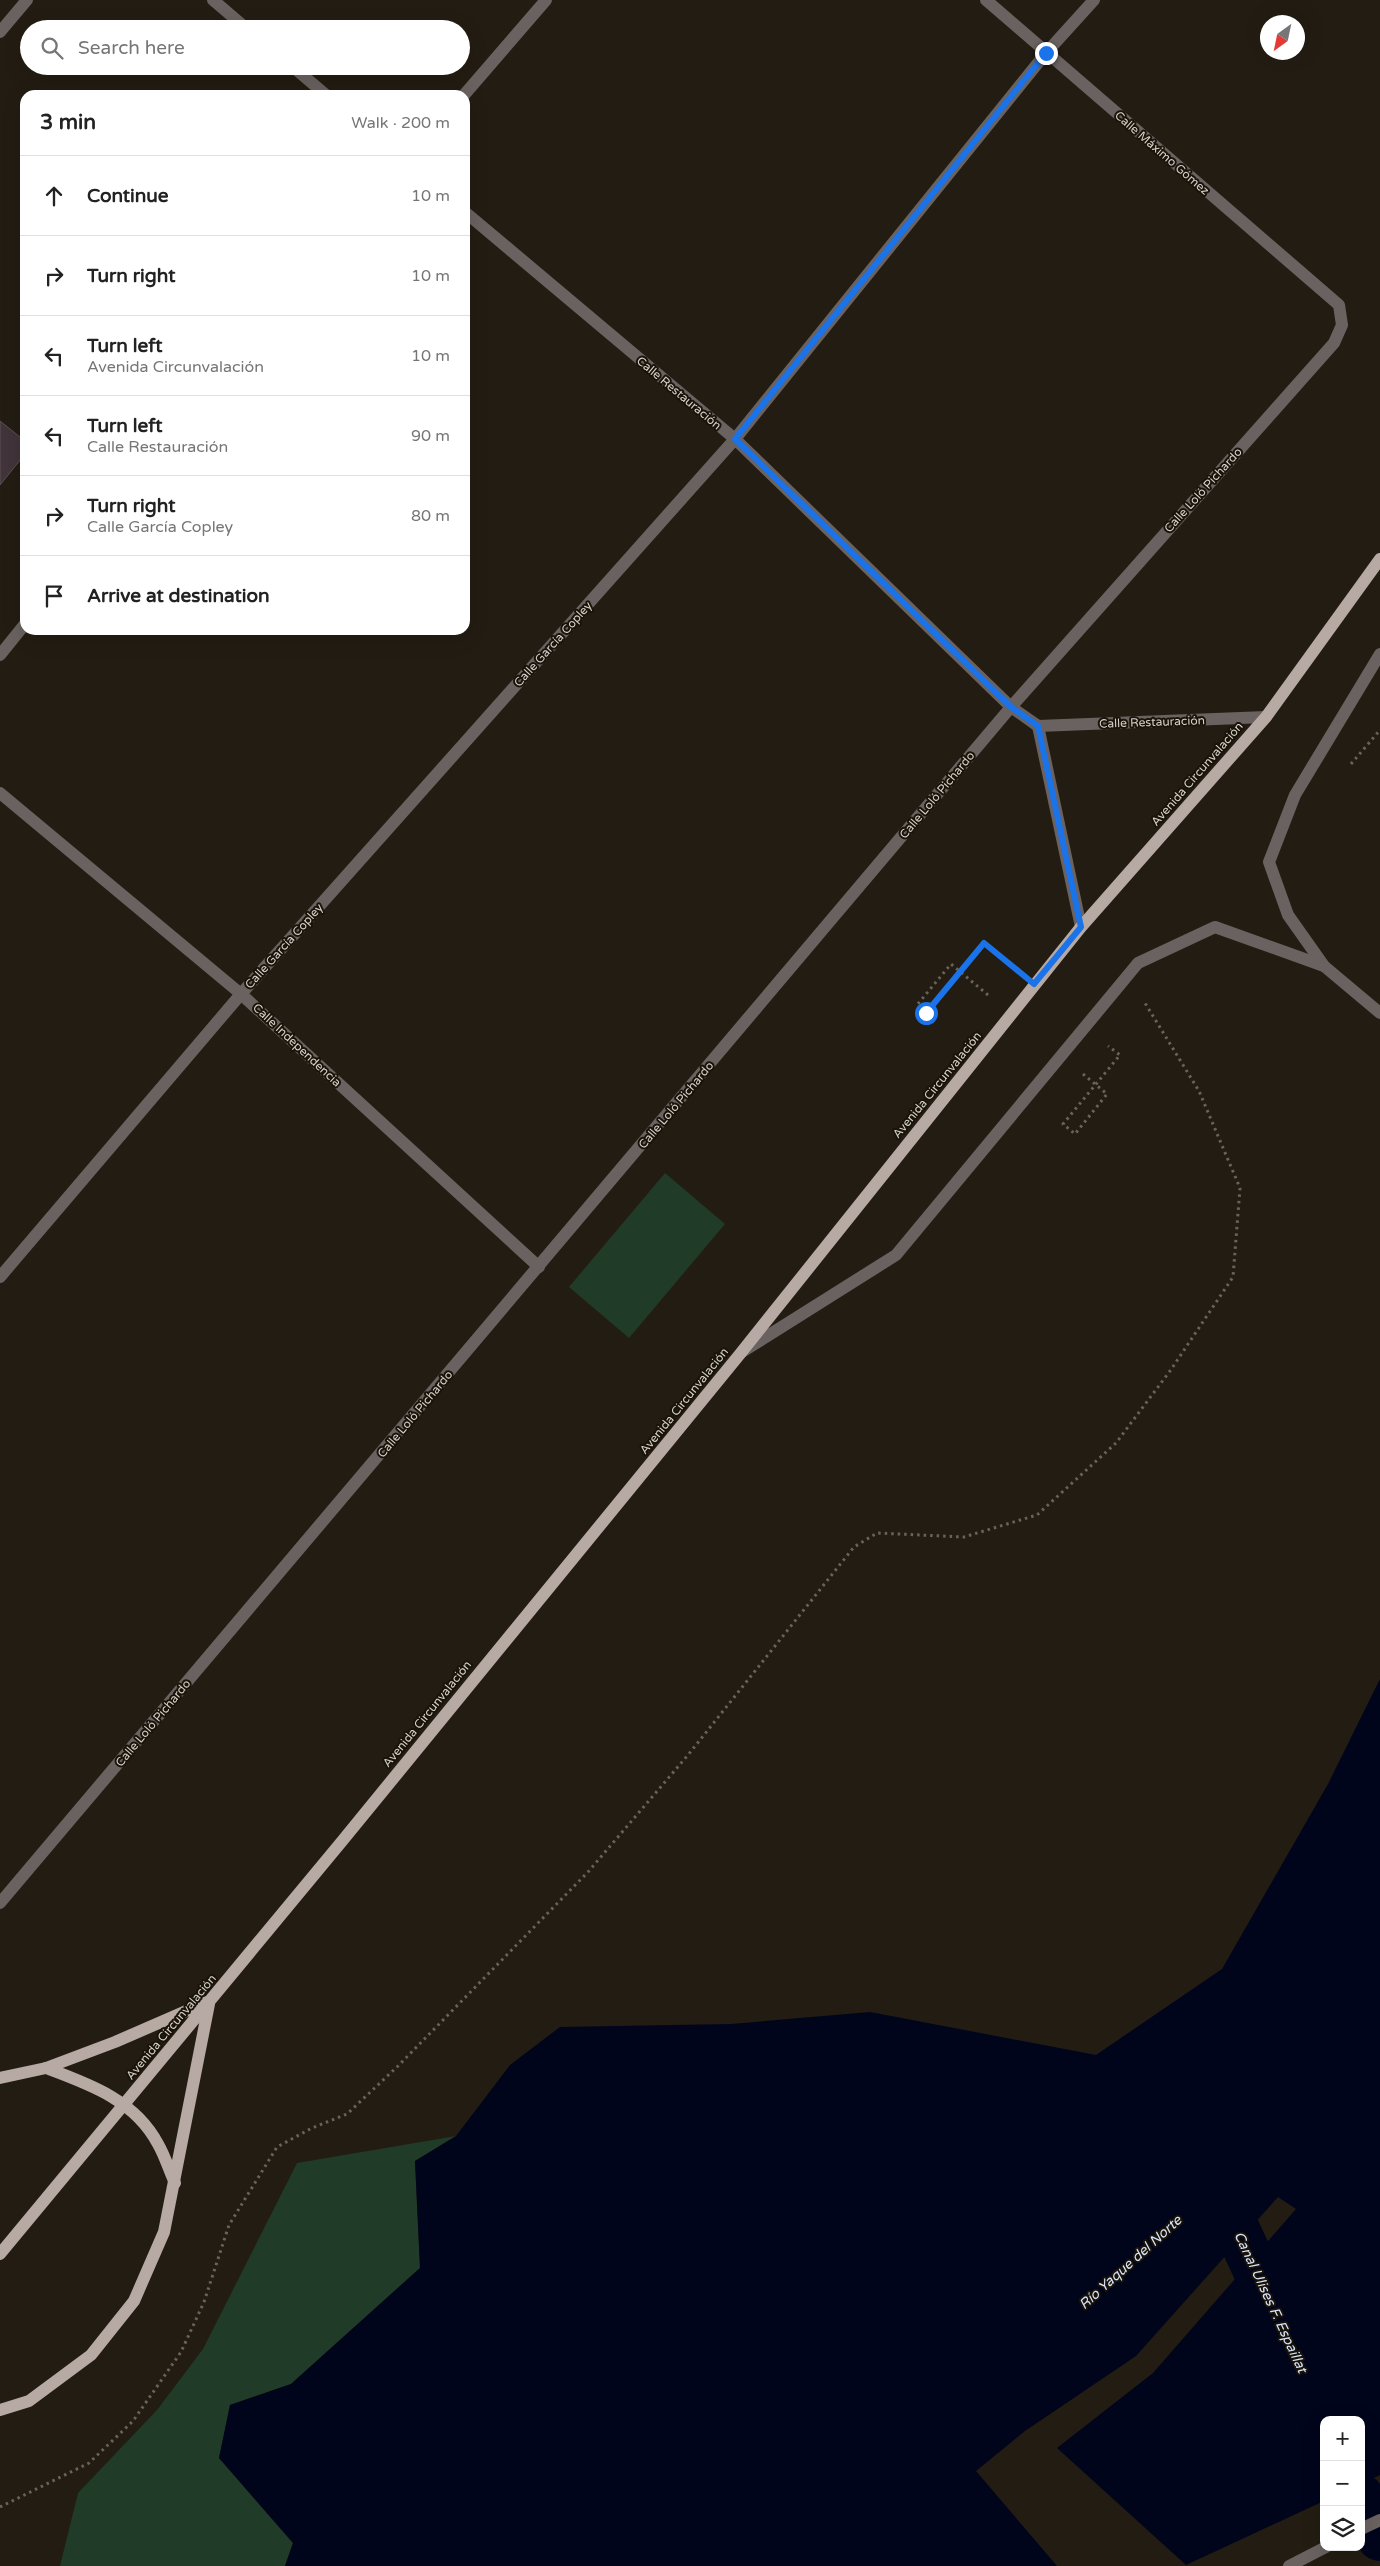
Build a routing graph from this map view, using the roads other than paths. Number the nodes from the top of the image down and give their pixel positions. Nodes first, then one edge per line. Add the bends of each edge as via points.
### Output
1 (27, 0) edge
2 (213, 0) edge
3 (546, 0) edge
4 (986, 0) edge
5 (1094, 0) edge
6 (236, 20) edge
7 (0, 32) edge
8 (1046, 53) junction
9 (303, 75) edge
10 (320, 90) edge
11 (468, 90) edge
12 (470, 216) edge
13 (1339, 305) joint
14 (735, 439) junction
15 (1380, 559) edge
16 (20, 630) edge
17 (1380, 654) edge
18 (0, 655) edge
19 (1011, 707) junction
20 (1266, 717) junction
21 (1038, 726) junction
22 (0, 793) edge
23 (1081, 927) junction
24 (1324, 966) junction
25 (241, 994) junction
26 (1380, 1012) edge
27 (539, 1267) junction
28 (0, 1277) edge
29 (740, 1354) junction
30 (0, 1903) edge
31 (210, 2001) junction
32 (46, 2068) junction
33 (1, 2079) edge
34 (125, 2104) junction
35 (175, 2183) junction
36 (0, 2254) edge
37 (0, 2410) edge
38 (1380, 2520) edge
39 (1365, 2527) edge
40 (1320, 2550) edge
41 (1289, 2566) edge

1 - 7 street
2 - 6 street
3 - 11 street
4 - 8 street, Calle Máximo Gómez
5 - 8 street, Calle García Copley
8 - 13 street, Calle Máximo Gómez
8 - 14 street, Calle García Copley
9 - 10 street
12 - 14 street, Calle Restauración
13 - 19 street, Calle Loló Pichardo via 1342,325 1334,343
14 - 19 street, Calle Restauración
14 - 25 street, Calle García Copley
15 - 20 main road, Avenida Circunvalación
16 - 18 street
17 - 24 street via 1295,795 1269,862 1288,915
19 - 21 street, Calle Restauración
19 - 27 street, Calle Loló Pichardo
20 - 21 street, Calle Restauración
20 - 23 main road, Avenida Circunvalación
21 - 23 street
22 - 25 street, Calle Independencia
23 - 29 main road, Avenida Circunvalación
24 - 26 street
24 - 29 street via 1215,927 1138,963 896,1255
25 - 27 street, Calle Independencia
25 - 28 street, Calle García Copley
27 - 30 street, Calle Loló Pichardo
29 - 31 main road, Avenida Circunvalación
31 - 32 main road
31 - 34 main road, Avenida Circunvalación
31 - 35 main road
32 - 33 main road
32 - 34 main road via 95,2087
34 - 35 main road via 145,2124 158,2144
34 - 36 main road, Avenida Circunvalación
35 - 37 main road via 164,2232 134,2301 91,2355 28,2401
38 - 39 street
40 - 41 street

